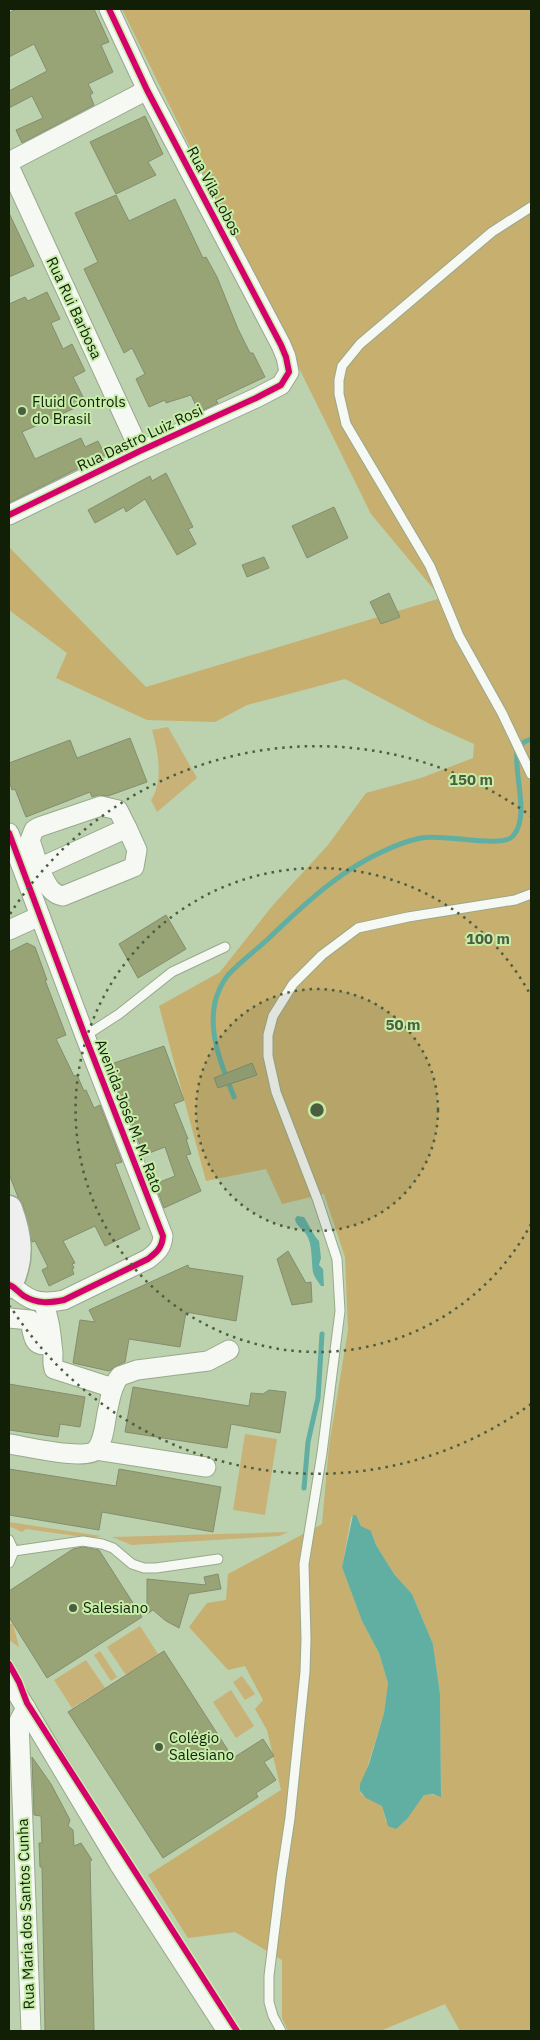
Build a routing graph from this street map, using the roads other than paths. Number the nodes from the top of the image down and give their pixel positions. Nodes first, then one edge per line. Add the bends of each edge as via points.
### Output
1 (109, 9) edge
2 (147, 90) junction
3 (9, 162) edge
4 (9, 166) edge
5 (531, 207) edge
6 (281, 385) joint
7 (140, 450) junction
8 (9, 515) edge
9 (531, 774) edge
10 (127, 828) junction
11 (9, 833) edge
12 (32, 872) junction
13 (531, 894) edge
14 (40, 916) junction
15 (9, 930) edge
16 (225, 947) dead end
17 (85, 1036) junction
18 (9, 1210) edge
19 (9, 1284) edge
20 (43, 1302) junction
21 (9, 1318) edge
22 (51, 1343) junction
23 (229, 1350) dead end
24 (113, 1388) junction
25 (9, 1444) edge
26 (96, 1450) junction
27 (206, 1467) dead end
28 (9, 1540) edge
29 (14, 1551) junction
30 (218, 1560) dead end
31 (9, 1563) edge
32 (9, 1680) edge
33 (26, 1708) junction
34 (31, 2031) edge
35 (227, 2031) edge
36 (281, 2031) edge

1 - 2 street, Rua Vila Lobos
2 - 3 street
2 - 6 street, Rua Vila Lobos via 284,351 289,372
4 - 7 street, Rua Rui Barbosa
5 - 9 lane via 492,232 360,344 342,366 339,394 346,424 430,566 459,636 502,713
6 - 7 street, Rua Dastro Luiz Rosi
7 - 8 street, Rua Dastro Luiz Rosi
10 - 12 street
10 - 12 street via 118,810 101,806 39,827 30,840
10 - 12 street via 136,850 134,867 63,896 56,895
11 - 12 street, Avenida José M. M. Rato
12 - 14 street, Avenida José M. M. Rato
13 - 36 lane via 515,900 358,928 293,984 273,1016 268,1035 268,1056 276,1092 337,1259 340,1311 304,1564 305,1672 270,1976 270,2002
14 - 15 street
14 - 17 street, Avenida José M. M. Rato
16 - 17 lane via 172,972
17 - 20 street, Avenida José M. M. Rato via 163,1236 162,1244 148,1259 64,1300
18 - 19 street via 19,1246
19 - 20 street via 24,1296
20 - 22 street
21 - 22 street via 30,1320 35,1341 44,1345
22 - 24 street via 54,1369
23 - 24 street via 208,1361 126,1373 118,1378
24 - 26 street
25 - 26 street via 76,1454 89,1454
26 - 27 street
28 - 29 lane
29 - 30 lane via 83,1542 113,1548 132,1564 144,1568
29 - 31 lane
32 - 33 street
33 - 34 street, Rua Maria dos Santos Cunha via 18,1721
33 - 35 street via 119,1864

